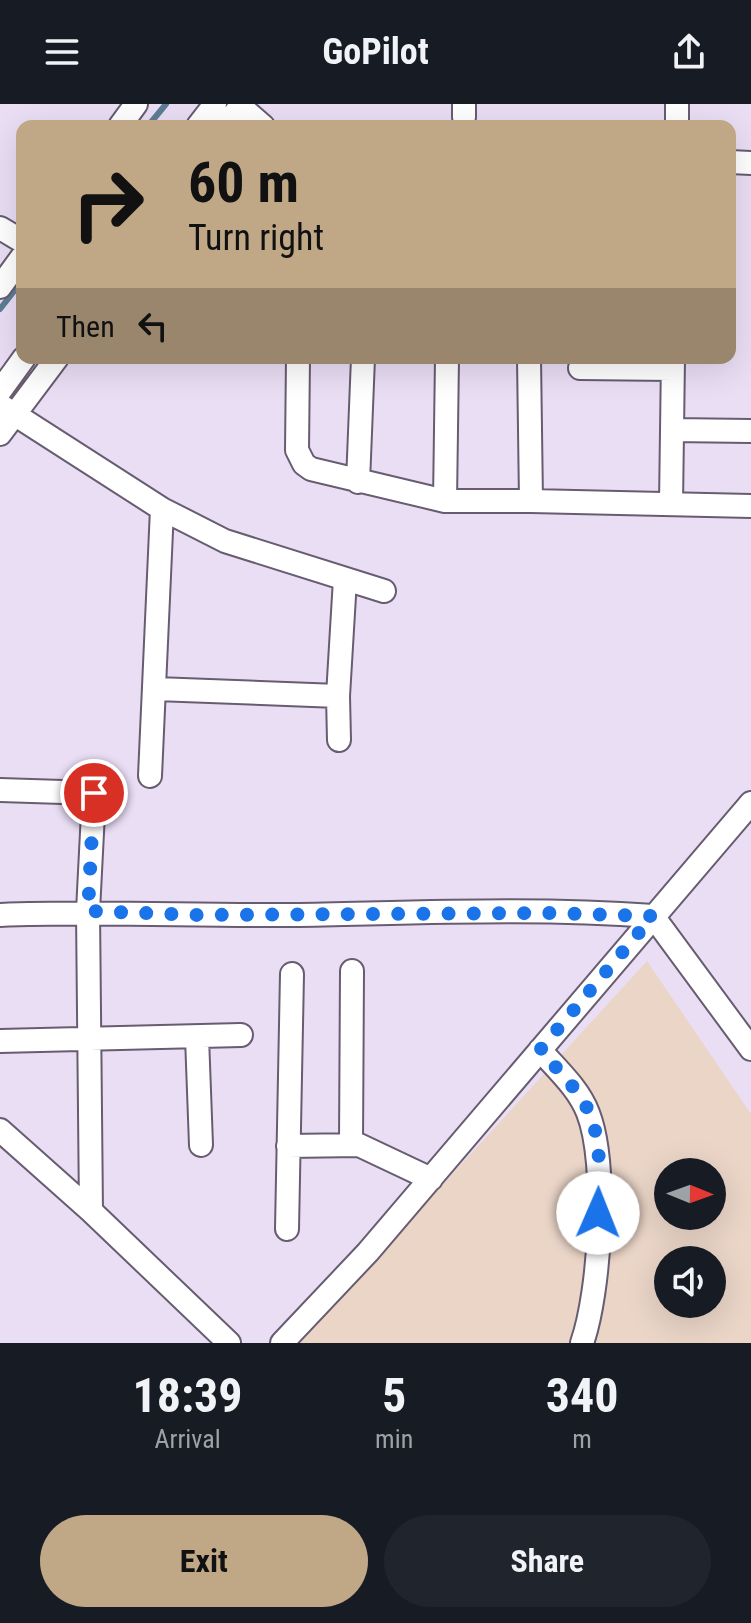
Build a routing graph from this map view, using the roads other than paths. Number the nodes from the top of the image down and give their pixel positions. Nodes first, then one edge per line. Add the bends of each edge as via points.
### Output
1 (215, 104) edge
2 (241, 105) edge
3 (203, 120) edge
4 (257, 120) edge
5 (16, 265) edge
6 (0, 287) edge
7 (21, 364) edge
8 (49, 364) edge
9 (298, 364) edge
10 (363, 364) edge
11 (447, 364) edge
12 (529, 364) edge
13 (672, 364) edge
14 (580, 368) dead end
15 (7, 396) edge
16 (672, 430) junction
17 (751, 431) edge
18 (0, 434) edge
19 (358, 482) junction
20 (445, 501) junction
21 (531, 501) junction
22 (671, 504) junction
23 (751, 506) edge
24 (162, 509) junction
25 (345, 579) junction
26 (384, 591) dead end
27 (156, 689) junction
28 (338, 696) junction
29 (339, 740) dead end
30 (150, 776) dead end
31 (0, 790) edge
32 (751, 803) edge
33 (88, 911) junction
34 (0, 915) edge
35 (653, 916) junction
36 (352, 971) dead end
37 (292, 974) dead end
38 (241, 1035) dead end
39 (197, 1037) junction
40 (87, 1039) junction
41 (0, 1041) edge
42 (751, 1049) edge
43 (540, 1050) junction
44 (0, 1130) edge
45 (351, 1144) junction
46 (201, 1145) dead end
47 (288, 1146) junction
48 (431, 1179) junction
49 (91, 1211) junction
50 (287, 1229) dead end
51 (229, 1343) edge
52 (282, 1343) edge
53 (582, 1343) edge

1 - 3 street
2 - 4 street
5 - 6 street
7 - 15 street
8 - 15 street
9 - 19 street via 299,456 311,469
10 - 19 street
11 - 20 street
12 - 21 street
13 - 14 street
13 - 16 street
15 - 18 street
15 - 24 street
16 - 17 street
16 - 22 street
19 - 20 street
20 - 21 street
21 - 22 street
22 - 23 street
24 - 25 street via 225,541
24 - 27 street
25 - 26 street
25 - 28 street
27 - 28 street
27 - 30 street
28 - 29 street
31 - 33 street via 94,793
32 - 35 street
33 - 34 street
33 - 35 street
33 - 40 street
35 - 42 street
35 - 43 street
36 - 45 street
37 - 47 street
38 - 39 street
39 - 40 street
39 - 46 street
40 - 41 street
40 - 49 street
43 - 48 street
43 - 53 street via 572,1086 597,1139 594,1292
44 - 49 street
45 - 47 street
45 - 48 street
47 - 50 street
48 - 52 street
49 - 51 street

